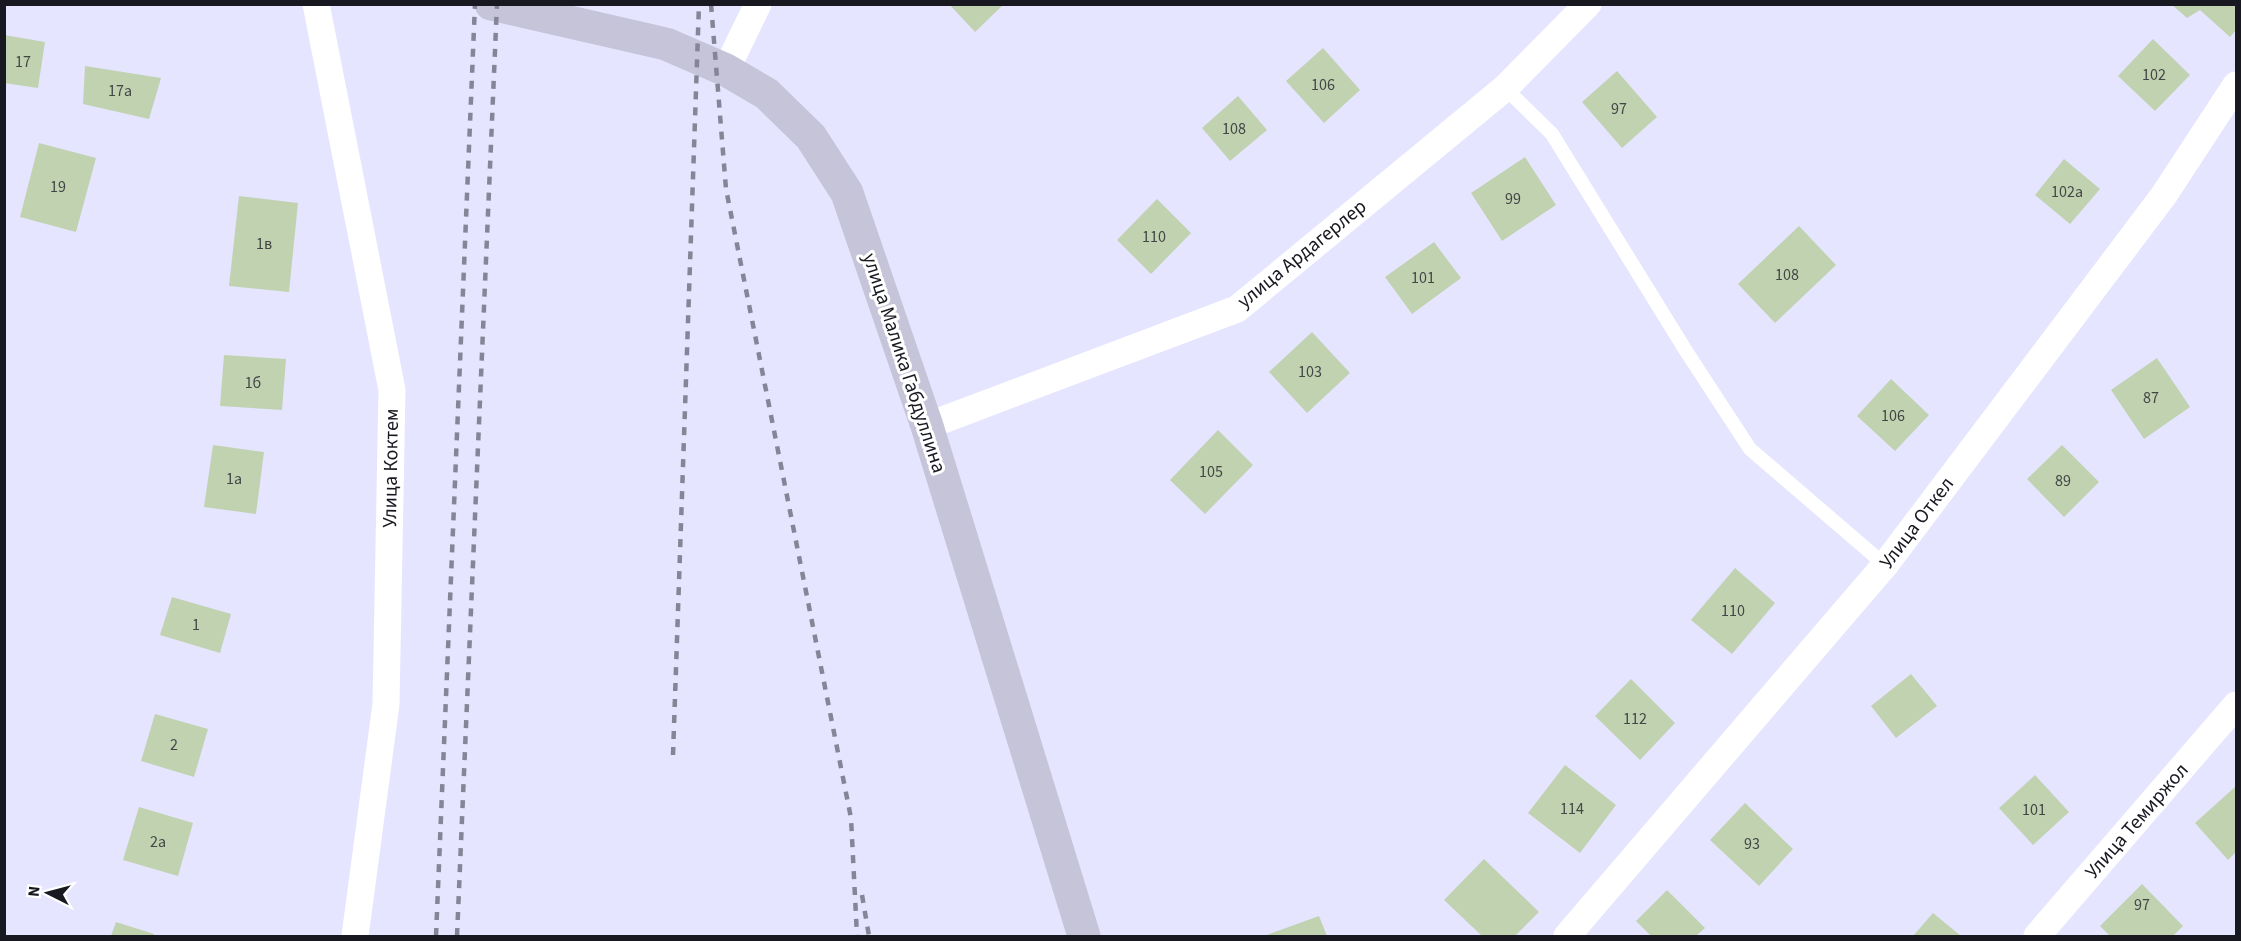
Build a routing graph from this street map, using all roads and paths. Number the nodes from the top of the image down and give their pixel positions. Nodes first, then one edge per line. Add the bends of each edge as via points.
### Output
1 (316, 4) edge
2 (491, 4) edge
3 (758, 4) edge
4 (1588, 4) edge
5 (726, 70) junction
6 (2236, 85) edge
7 (1504, 88) junction
8 (927, 426) junction
9 (1886, 565) junction
10 (2236, 705) edge
11 (356, 936) edge
12 (1084, 936) edge
13 (1567, 936) edge
14 (2037, 936) edge

1 - 11 street, Улица Коктем via 392,390 386,704
2 - 5 main road, улица Малика Габдуллина via 666,44
3 - 5 street
4 - 7 street, улица Ардагерлер
5 - 8 main road, улица Малика Габдуллина via 767,94 811,136 847,193
6 - 9 street, Улица Откел via 2164,195
7 - 8 street, улица Ардагерлер via 1237,309
7 - 9 lane via 1552,134 1750,449
8 - 12 main road, улица Малика Габдуллина
9 - 13 street, Улица Откел
10 - 14 street, Улица Темиржол

